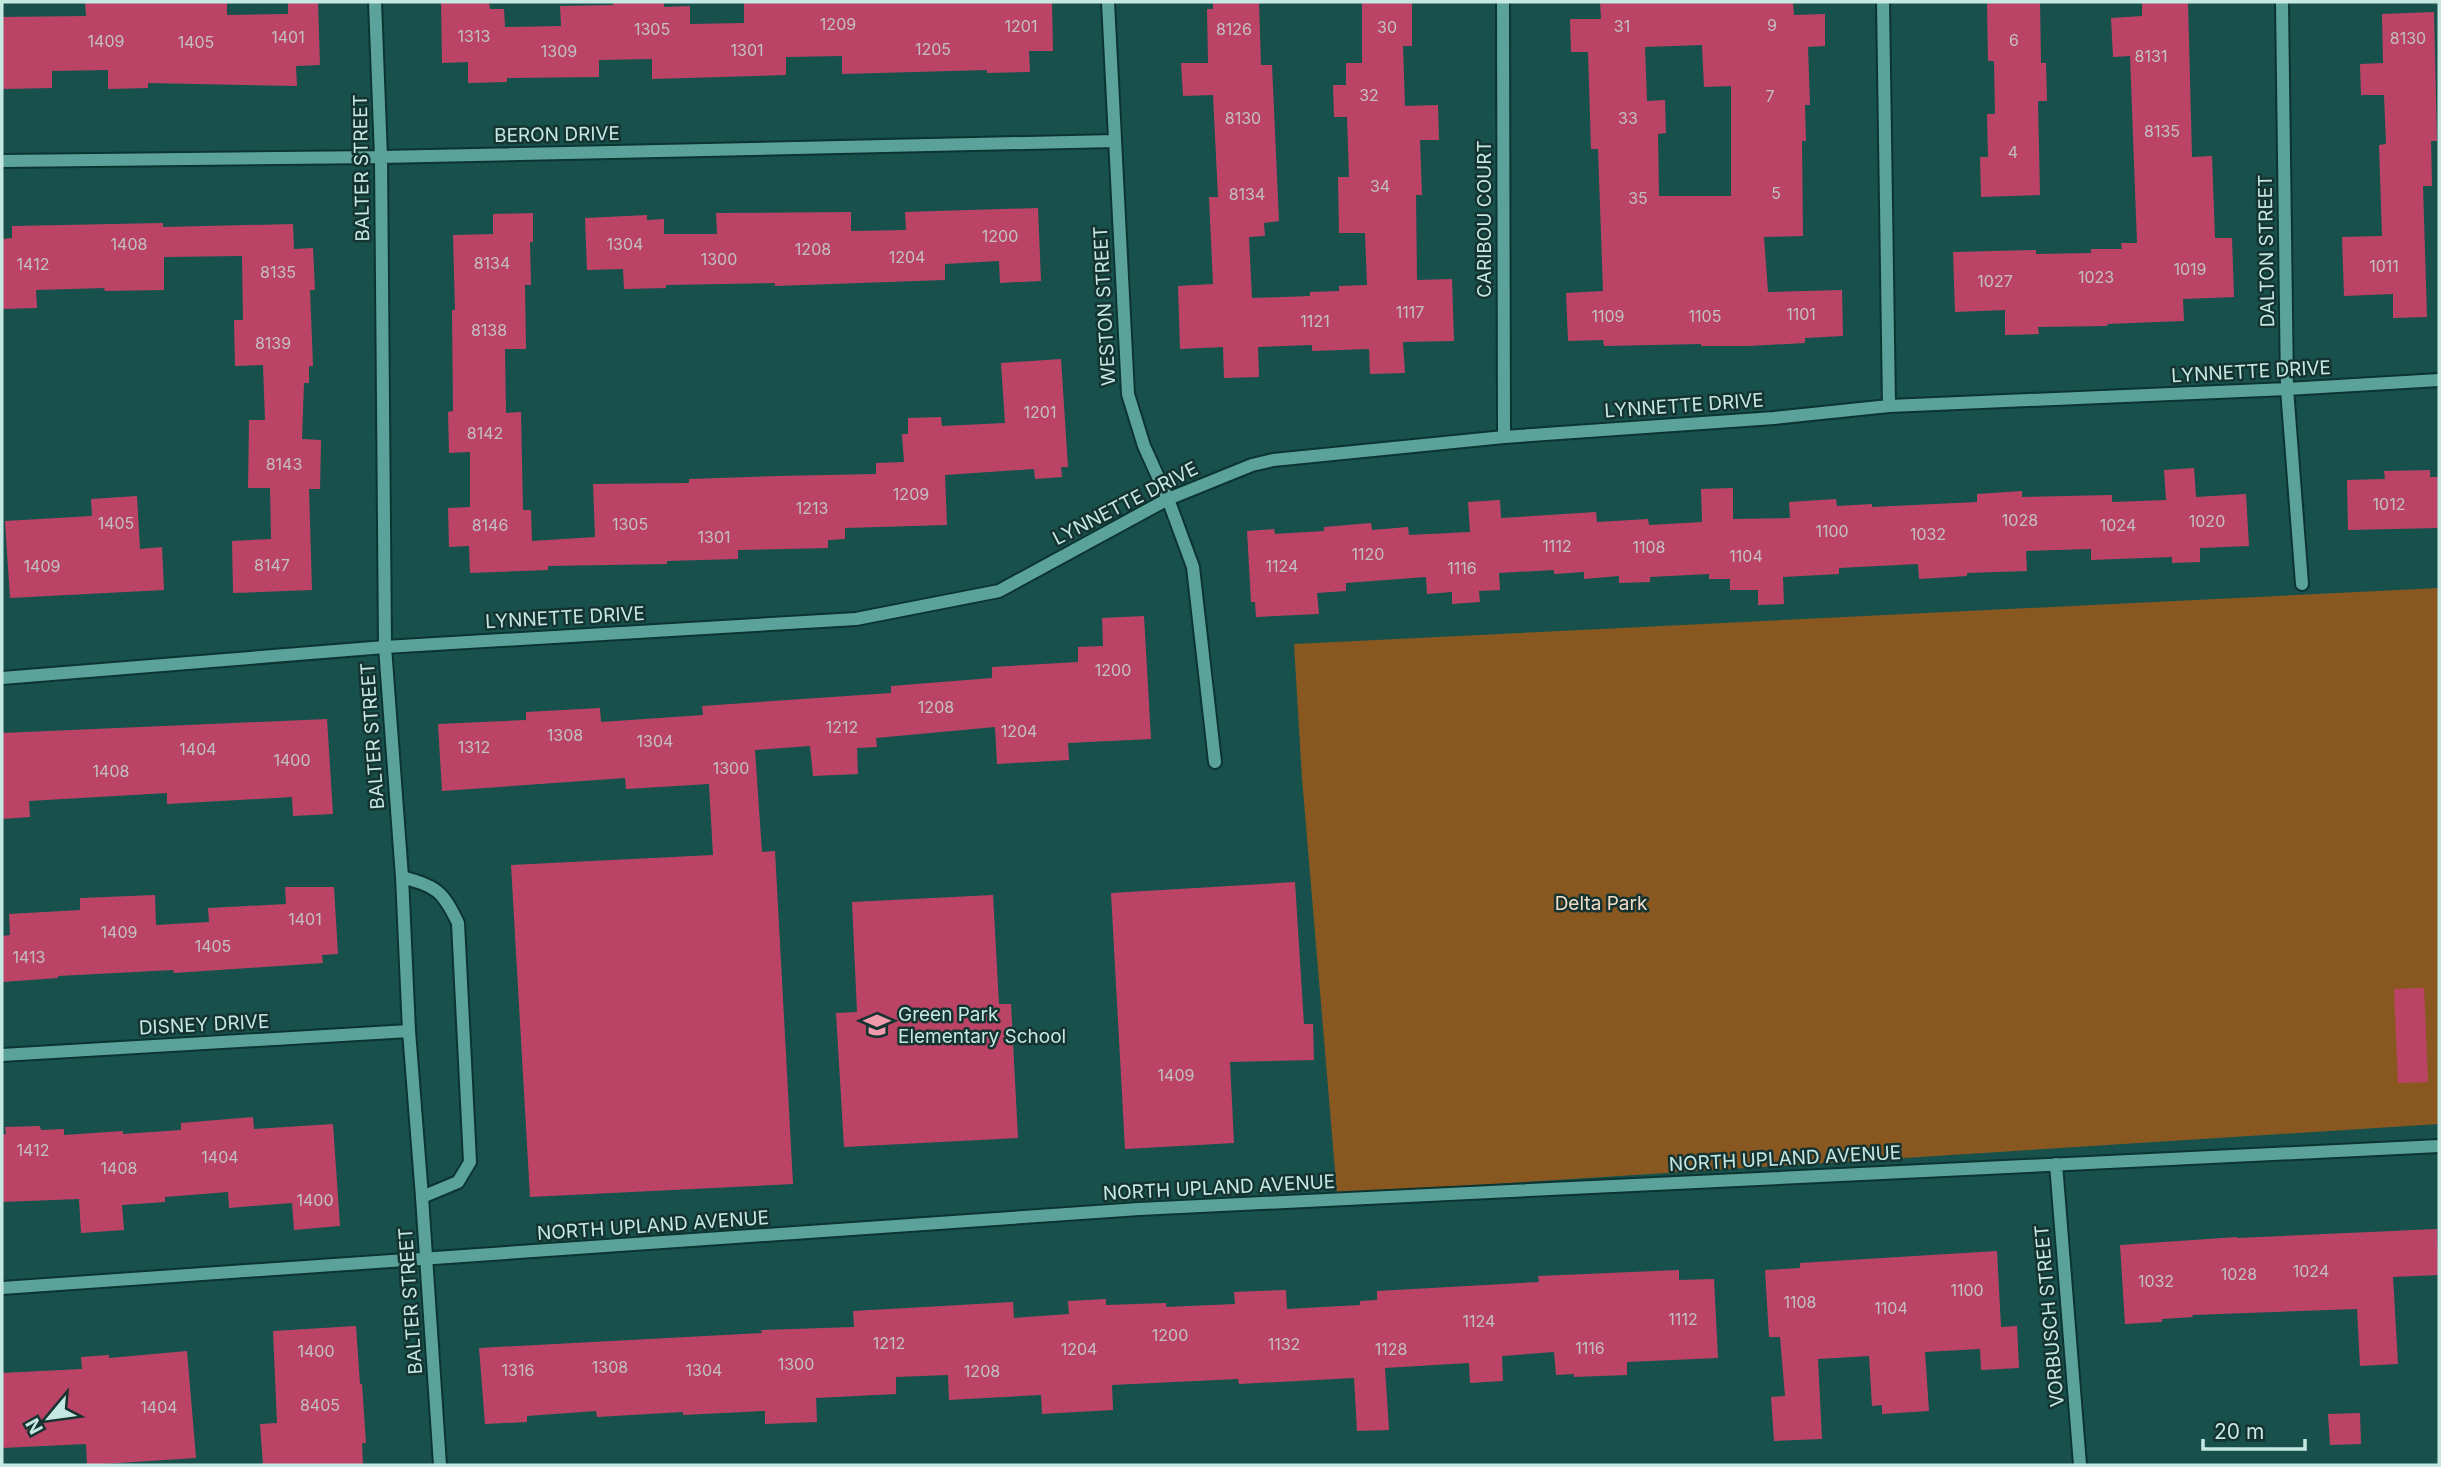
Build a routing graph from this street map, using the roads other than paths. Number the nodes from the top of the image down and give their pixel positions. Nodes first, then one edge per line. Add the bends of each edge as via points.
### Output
1 (375, 2) edge
2 (1108, 2) edge
3 (1503, 2) edge
4 (1883, 2) edge
5 (2282, 2) edge
6 (1114, 141) junction
7 (381, 157) junction
8 (2, 161) edge
9 (2439, 380) edge
10 (2287, 389) junction
11 (1889, 406) junction
12 (1504, 437) junction
13 (1168, 499) junction
14 (2302, 584) dead end
15 (385, 646) junction
16 (2, 678) edge
17 (1215, 762) dead end
18 (402, 877) junction
19 (409, 1031) junction
20 (2, 1055) edge
21 (2439, 1146) edge
22 (2056, 1164) junction
23 (422, 1196) junction
24 (426, 1260) junction
25 (2, 1288) edge
26 (440, 1465) edge
27 (2080, 1465) edge

1 - 7 street, BALTER STREET
2 - 6 street, WESTON STREET
3 - 12 street, CARIBOU COURT
4 - 11 street
5 - 10 street, DALTON STREET
6 - 7 street, BERON DRIVE
6 - 13 street, WESTON STREET via 1128,394 1144,446
7 - 8 street, BERON DRIVE
7 - 15 street, BALTER STREET
9 - 10 street, LYNNETTE DRIVE
10 - 11 street, LYNNETTE DRIVE
10 - 14 street, DALTON STREET
11 - 12 street, LYNNETTE DRIVE
12 - 13 street, LYNNETTE DRIVE via 1273,460
13 - 15 street, LYNNETTE DRIVE via 999,591 856,619
13 - 17 street, WESTON STREET via 1193,567
15 - 16 street, LYNNETTE DRIVE
15 - 18 street, BALTER STREET
18 - 19 street, BALTER STREET
18 - 23 street via 432,886 447,901 458,923 470,1162 458,1182
19 - 20 street, DISNEY DRIVE
19 - 23 street, BALTER STREET
21 - 22 street, NORTH UPLAND AVENUE
22 - 24 street, NORTH UPLAND AVENUE via 1139,1209
22 - 27 street, VORBUSCH STREET
23 - 24 street, BALTER STREET
24 - 25 street, NORTH UPLAND AVENUE
24 - 26 street, BALTER STREET

